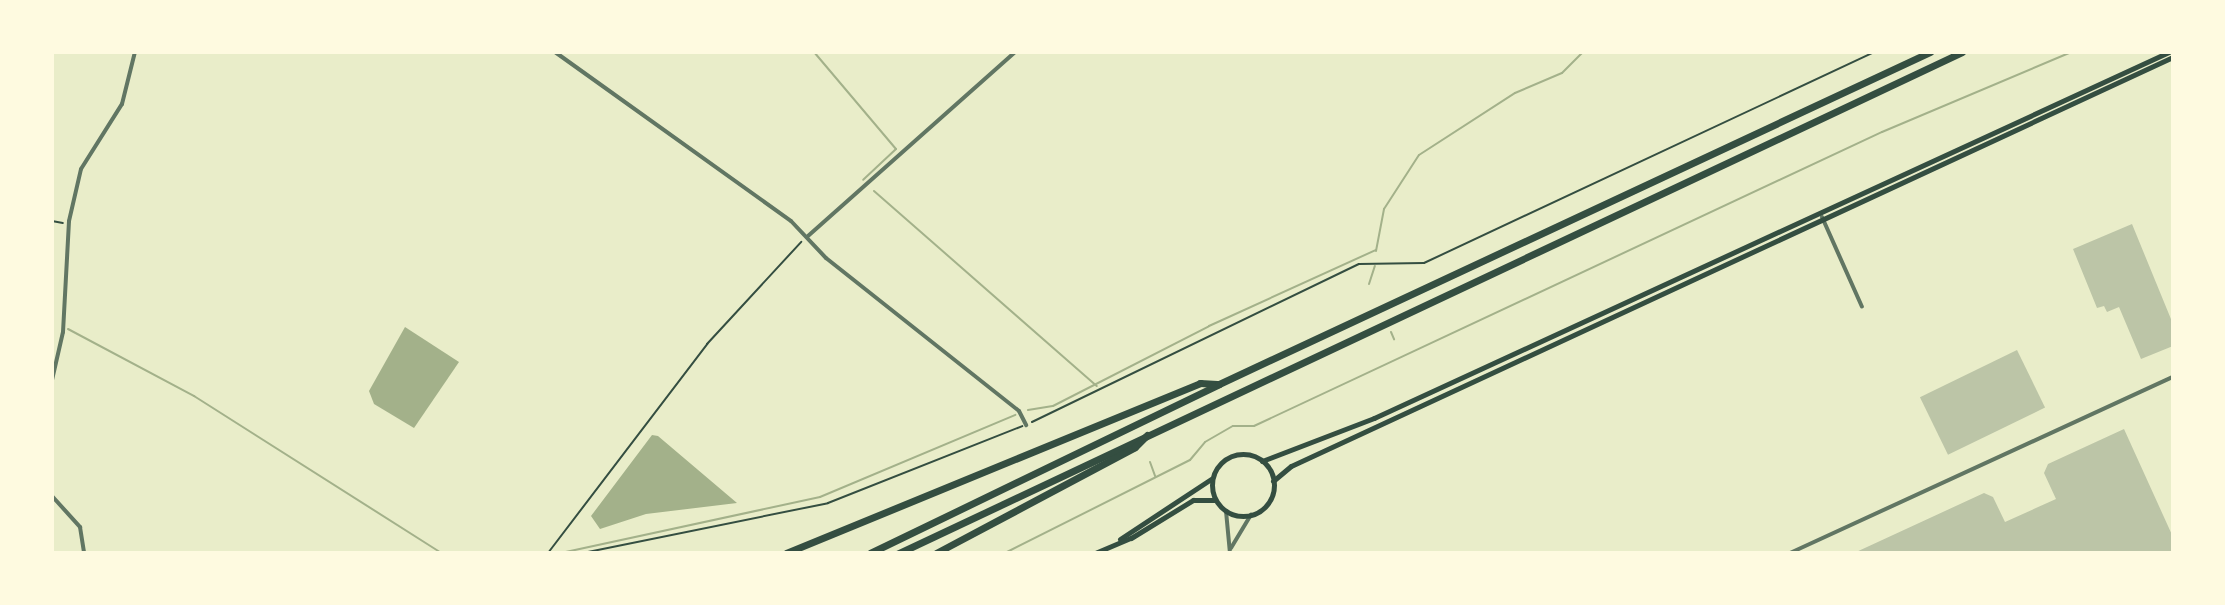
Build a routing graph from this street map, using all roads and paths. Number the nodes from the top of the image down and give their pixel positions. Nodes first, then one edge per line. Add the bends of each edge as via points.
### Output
1 (135, 52) edge
2 (555, 52) edge
3 (1015, 52) edge
4 (1874, 52) edge
5 (1930, 52) edge
6 (1962, 52) edge
7 (2169, 52) edge
8 (2173, 57) edge
9 (1822, 217) junction
10 (52, 221) edge
11 (69, 221) junction
12 (808, 236) junction
13 (1862, 307) dead end
14 (2173, 377) edge
15 (52, 380) edge
16 (1219, 384) junction
17 (1026, 425) junction
18 (1152, 430) junction
19 (1262, 461) junction
20 (1213, 476) junction
21 (1273, 481) junction
22 (52, 496) edge
23 (1216, 500) junction
24 (1226, 511) junction
25 (1251, 515) junction
26 (1116, 543) junction
27 (1230, 552) edge
28 (84, 553) edge
29 (548, 553) edge
30 (583, 553) edge
31 (786, 553) edge
32 (870, 553) edge
33 (899, 553) edge
34 (936, 553) edge
35 (1095, 553) edge
36 (1790, 553) edge

1 - 11 street via 122,104 81,169
2 - 12 street
3 - 12 street
4 - 17 path via 1424,263 1359,264
5 - 16 highway
6 - 18 highway
7 - 19 main road via 1374,418
8 - 9 main road
9 - 13 street
9 - 21 main road via 1291,466
10 - 11 path
11 - 15 street via 63,332
12 - 17 street via 826,258 1019,411
12 - 29 path via 760,281 707,344
14 - 36 street
16 - 31 highway via 1200,383
16 - 32 highway
17 - 30 path via 828,503
18 - 33 highway
18 - 34 highway via 1135,447
19 - 20 main road via 1234,456
19 - 21 main road
20 - 23 main road
20 - 26 main road
21 - 25 main road via 1269,500
22 - 28 street via 80,527
23 - 24 main road
23 - 26 main road via 1193,500
24 - 25 main road
24 - 27 street
25 - 27 street
26 - 35 main road

